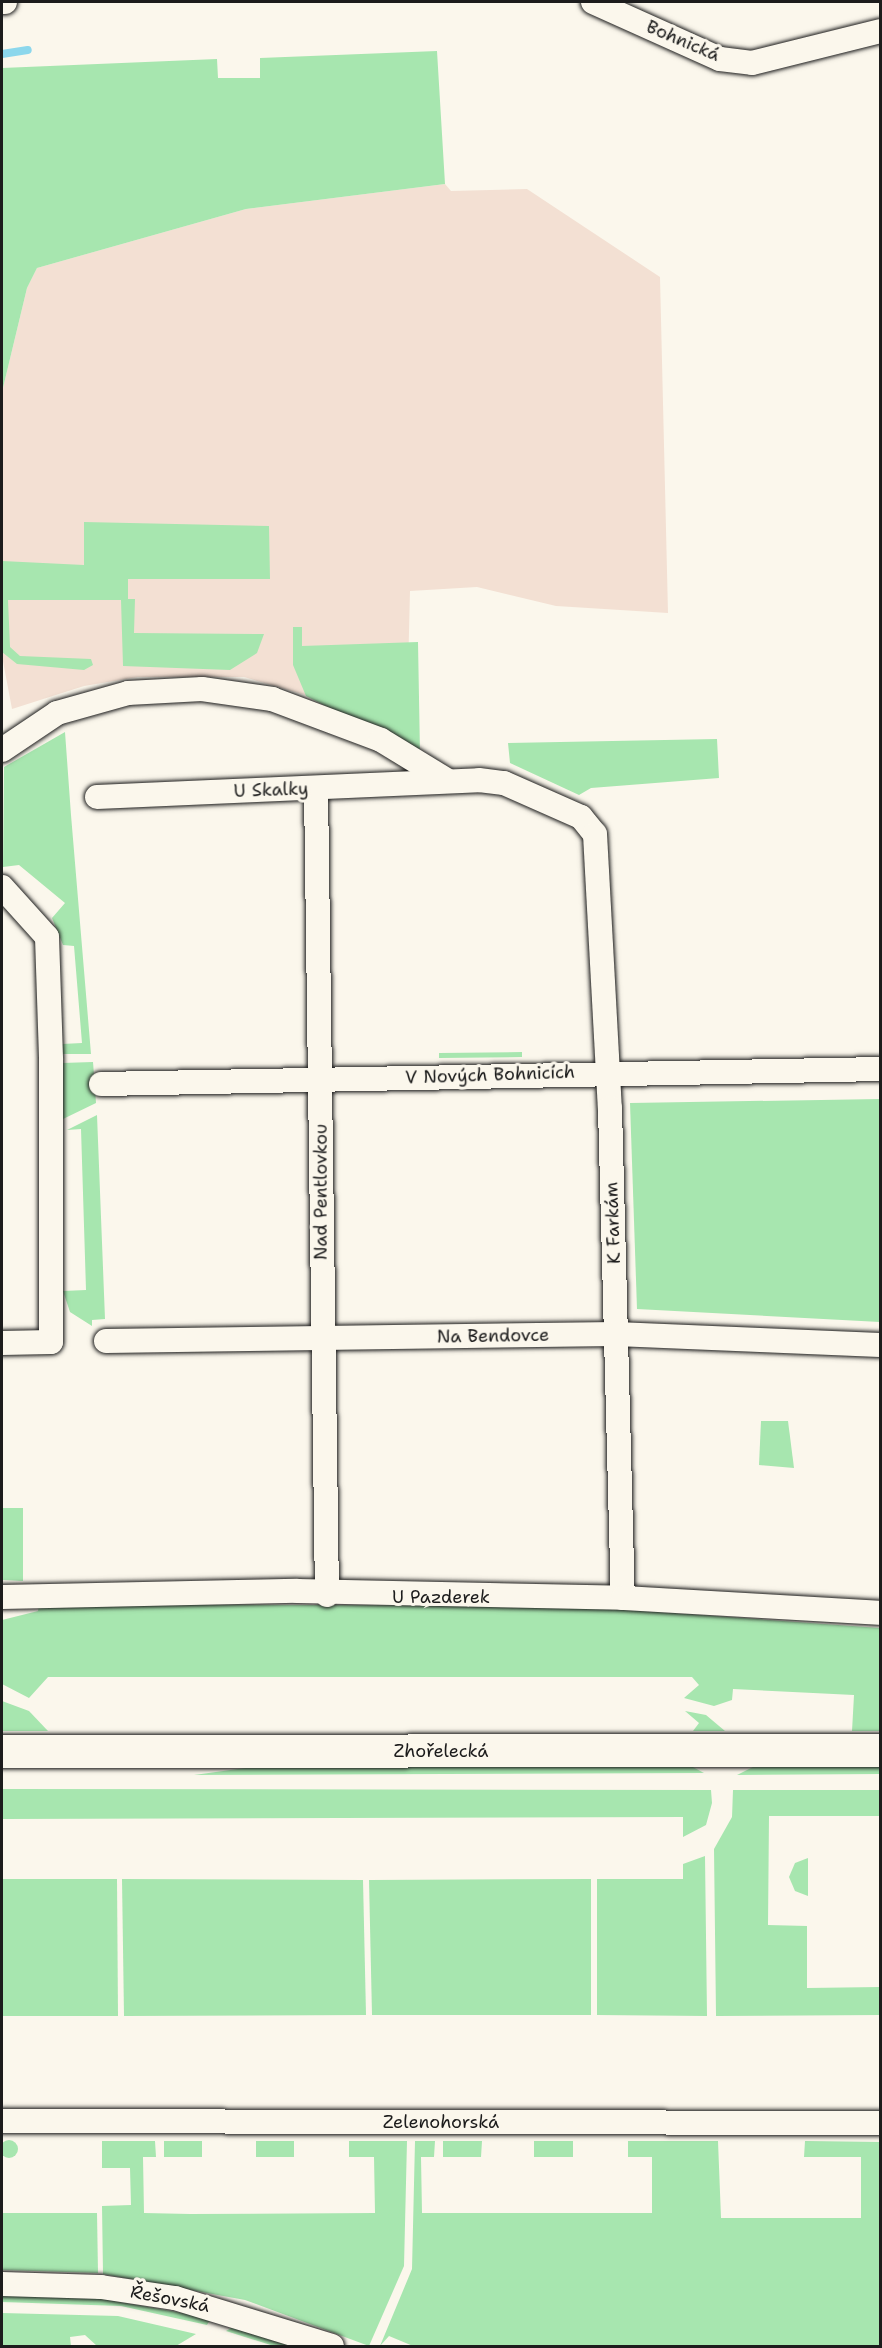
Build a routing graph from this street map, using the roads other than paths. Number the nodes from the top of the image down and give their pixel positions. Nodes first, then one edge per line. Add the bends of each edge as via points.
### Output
1 (593, 2) edge
2 (880, 31) edge
3 (2, 750) edge
4 (445, 779) junction
5 (315, 788) junction
6 (97, 797) dead end
7 (598, 848) joint
8 (2, 887) edge
9 (880, 1069) edge
10 (608, 1072) junction
11 (321, 1079) junction
12 (100, 1084) dead end
13 (616, 1334) junction
14 (322, 1338) junction
15 (106, 1341) dead end
16 (2, 1343) edge
17 (880, 1345) edge
18 (327, 1595) junction
19 (2, 1597) edge
20 (623, 1598) junction
21 (880, 1613) edge
22 (880, 1750) edge
23 (2, 1751) edge
24 (2, 2121) edge
25 (880, 2123) edge
26 (2, 2284) edge
27 (333, 2346) edge

1 - 2 street, Bohnická via 720,59 752,63
3 - 4 street, U Skalky via 57,713 128,693 202,689 272,699 381,740
4 - 5 street, U Skalky
4 - 7 street, U Skalky via 504,783 535,796 580,817
5 - 6 street, U Skalky
5 - 11 street, Nad Pentlovkou
7 - 10 street, K Farkám
8 - 16 street via 47,937 51,1050 51,1342
9 - 10 street, V Nových Bohnicích
10 - 11 street, V Nových Bohnicích
10 - 13 street, K Farkám
11 - 12 street, V Nových Bohnicích
11 - 14 street, Nad Pentlovkou
13 - 14 street, Na Bendovce
13 - 17 street, Na Bendovce
13 - 20 street, K Farkám
14 - 15 street, Na Bendovce
14 - 18 street, Nad Pentlovkou
18 - 19 street, U Pazderek via 221,1591
18 - 20 street, U Pazderek
20 - 21 street, U Pazderek
22 - 23 street, Zhořelecká
24 - 25 street, Zelenohorská
26 - 27 street, Řešovská via 101,2287 175,2298

